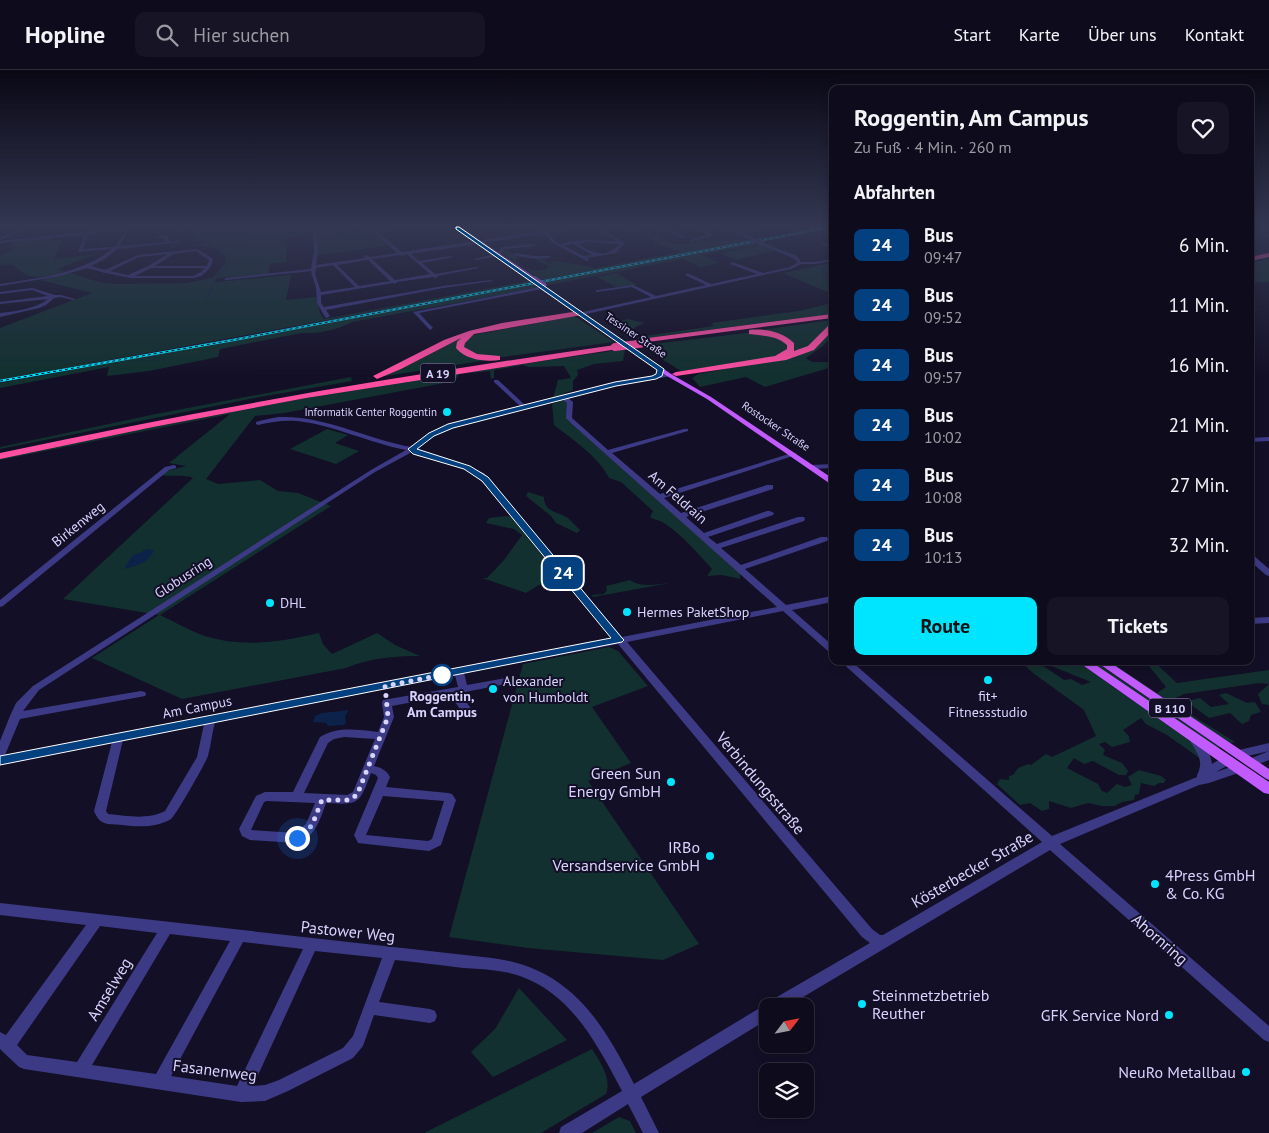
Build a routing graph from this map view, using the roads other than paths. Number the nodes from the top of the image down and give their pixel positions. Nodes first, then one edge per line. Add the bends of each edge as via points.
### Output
1 (41, 278) edge
2 (238, 278) edge
3 (314, 278) edge
4 (346, 278) edge
5 (388, 278) edge
6 (419, 278) edge
7 (437, 278) edge
8 (530, 278) edge
9 (695, 278) edge
10 (745, 278) edge
11 (226, 279) dead end
12 (490, 281) dead end
13 (393, 282) junction
14 (0, 284) edge
15 (710, 285) junction
16 (448, 286) junction
17 (541, 287) junction
18 (355, 288) junction
19 (598, 291) dead end
20 (0, 293) edge
21 (406, 293) junction
22 (318, 294) junction
23 (53, 297) junction
24 (656, 297) junction
25 (74, 299) dead end
26 (364, 300) junction
27 (0, 303) edge
28 (322, 309) junction
29 (581, 312) junction
30 (0, 315) edge
31 (326, 316) dead end
32 (829, 317) edge
33 (829, 317) edge
34 (430, 328) dead end
35 (489, 329) junction
36 (829, 330) edge
37 (730, 332) junction
38 (642, 342) junction
39 (613, 346) junction
40 (520, 357) junction
41 (660, 369) junction
42 (694, 374) junction
43 (675, 376) junction
44 (654, 378) junction
45 (636, 380) junction
46 (496, 381) dead end
47 (356, 383) junction
48 (691, 384) junction
49 (628, 385) dead end
50 (704, 394) junction
51 (565, 398) junction
52 (525, 408) junction
53 (258, 423) dead end
54 (686, 430) dead end
55 (1269, 439) edge
56 (1254, 440) edge
57 (412, 448) junction
58 (0, 452) edge
59 (608, 452) junction
60 (794, 454) junction
61 (0, 456) edge
62 (174, 466) dead end
63 (829, 466) edge
64 (812, 467) junction
65 (829, 479) edge
66 (770, 487) dead end
67 (659, 497) junction
68 (770, 513) dead end
69 (680, 516) junction
70 (801, 518) dead end
71 (704, 536) junction
72 (824, 539) dead end
73 (717, 547) junction
74 (1254, 560) edge
75 (740, 568) junction
76 (1269, 573) edge
77 (829, 600) edge
78 (0, 604) edge
79 (785, 608) junction
80 (1269, 620) edge
81 (1254, 621) edge
82 (618, 640) junction
83 (829, 647) edge
84 (850, 665) edge
85 (1088, 665) edge
86 (1106, 665) edge
87 (459, 671) junction
88 (506, 680) dead end
89 (385, 686) junction
90 (458, 690) junction
91 (141, 694) dead end
92 (89, 698) dead end
93 (387, 704) junction
94 (79, 705) junction
95 (469, 713) dead end
96 (15, 716) junction
97 (210, 720) junction
98 (1190, 735) junction
99 (381, 736) junction
100 (119, 738) junction
101 (1269, 746) edge
102 (0, 754) edge
103 (1269, 755) edge
104 (1233, 757) junction
105 (14, 758) joint
106 (0, 760) edge
107 (1245, 765) junction
108 (368, 768) junction
109 (1269, 775) edge
110 (1200, 777) junction
111 (1269, 788) edge
112 (379, 791) junction
113 (296, 797) junction
114 (322, 800) junction
115 (1050, 843) junction
116 (0, 909) edge
117 (97, 920) junction
118 (167, 928) junction
119 (239, 937) junction
120 (884, 941) junction
121 (311, 946) junction
122 (390, 954) junction
123 (788, 998) edge
124 (370, 1008) junction
125 (430, 1016) dead end
126 (759, 1017) edge
127 (1269, 1036) edge
128 (4, 1042) edge
129 (81, 1070) junction
130 (160, 1081) junction
131 (242, 1094) junction
132 (631, 1095) junction
133 (567, 1133) edge
134 (651, 1133) edge

1 - 14 street
2 - 11 street
3 - 22 street
4 - 18 street
5 - 13 street
6 - 13 street
7 - 16 street
8 - 17 main road, Tessiner Straße, bridge
9 - 15 street
10 - 15 street
12 - 16 street
13 - 18 street
13 - 21 street
15 - 24 street
16 - 21 street
17 - 29 main road, Tessiner Straße
17 - 34 street via 416,312
18 - 22 street
18 - 26 street
19 - 24 street via 632,286
20 - 23 street via 34,290
21 - 26 street
22 - 28 street
23 - 25 street
23 - 27 street
23 - 30 street via 24,311
24 - 29 street
26 - 28 street
28 - 31 street
29 - 35 highway
29 - 41 main road, Tessiner Straße
29 - 43 main road, Tessiner Straße
32 - 37 highway, A 19
33 - 38 highway, A 19
35 - 40 highway via 466,337 460,348 467,354 482,358
35 - 47 highway via 456,338 405,366
36 - 42 highway via 811,348 794,356
37 - 38 highway, A 19
37 - 43 highway via 773,334 787,340 792,348 778,358
38 - 39 highway, A 19, bridge
39 - 40 highway, A 19
39 - 61 highway, A 19 via 346,388
40 - 47 highway, A 19
41 - 43 main road, Tessiner Straße
41 - 44 street, Tessiner Straße
42 - 43 highway
42 - 48 highway via 688,379
43 - 44 street
43 - 45 street
43 - 48 main road, Rostocker Straße
43 - 50 main road, Rostocker Straße
44 - 45 street
45 - 51 street
46 - 52 street
47 - 58 highway, A 19
48 - 50 main road, Rostocker Straße
49 - 51 street
50 - 60 main road, Rostocker Straße
51 - 52 street, Globusring
51 - 59 street, Am Feldrain via 570,402 569,418
52 - 57 street, Globusring via 450,426 431,434
53 - 57 street via 307,420
54 - 59 street
55 - 56 street
57 - 82 street via 467,468 485,479
57 - 96 street, Globusring via 46,681 27,697
59 - 67 street, Am Feldrain
60 - 64 main road, Rostocker Straße
60 - 67 street
62 - 78 street, Birkenweg via 167,468
63 - 64 street
64 - 65 main road, Rostocker Straße
66 - 69 street
67 - 69 street, Am Feldrain
68 - 71 street
69 - 71 street, Am Feldrain
70 - 73 street
71 - 73 street, Am Feldrain
72 - 75 street
73 - 75 street, Am Feldrain
74 - 76 street
75 - 79 street, Am Feldrain
77 - 79 street, Am Campus
79 - 82 street, Am Campus
79 - 83 street, Am Feldrain
80 - 81 street
82 - 87 street, Am Campus
82 - 120 street, Verbindungsstraße via 867,933 878,941
84 - 115 street, Ahornring
85 - 98 main road, B 110
86 - 104 main road, B 110
87 - 89 street, Am Campus
87 - 90 street
88 - 90 street
89 - 93 street
89 - 97 street, Am Campus
90 - 93 street
90 - 95 street
91 - 94 street
92 - 94 street
93 - 99 street via 388,717
94 - 96 street
96 - 102 street, Globusring
97 - 100 street, Am Campus
97 - 100 street via 202,757 169,814 160,820 140,822 102,816 100,811
98 - 104 main road, B 110
98 - 110 street via 1207,760
99 - 108 street
99 - 113 street via 339,733 324,740
100 - 105 street, Am Campus
101 - 104 street, Kösterbecker Straße
103 - 107 street, Kösterbecker Straße
104 - 107 main road, B 110
104 - 110 street, Kösterbecker Straße
105 - 106 street
107 - 109 main road, B 110
107 - 110 street, Kösterbecker Straße via 1209,779
107 - 111 main road, B 110
108 - 112 street via 384,777
108 - 114 street via 357,795 349,800
110 - 115 street, Kösterbecker Straße
112 - 112 street via 448,797 450,800 437,842 429,846 362,840 360,834
113 - 114 street
113 - 114 street via 265,796 260,799 246,833 304,836
115 - 120 street, Kösterbecker Straße
115 - 127 street, Ahornring
116 - 117 street, Pastower Weg
117 - 118 street, Pastower Weg
117 - 128 street
118 - 119 street, Pastower Weg
118 - 129 street, Amselweg
119 - 121 street, Pastower Weg
119 - 130 street
120 - 123 street, Kösterbecker Straße
121 - 122 street, Pastower Weg
121 - 131 street
122 - 124 street, Fasanenweg
122 - 132 street, Pastower Weg via 504,966 546,981 562,992 588,1019
124 - 125 street
124 - 131 street, Fasanenweg via 358,1041 348,1053 265,1093
126 - 132 street
128 - 129 street, Fasanenweg via 24,1062
129 - 130 street, Fasanenweg
130 - 131 street, Fasanenweg
132 - 133 street
132 - 134 street

